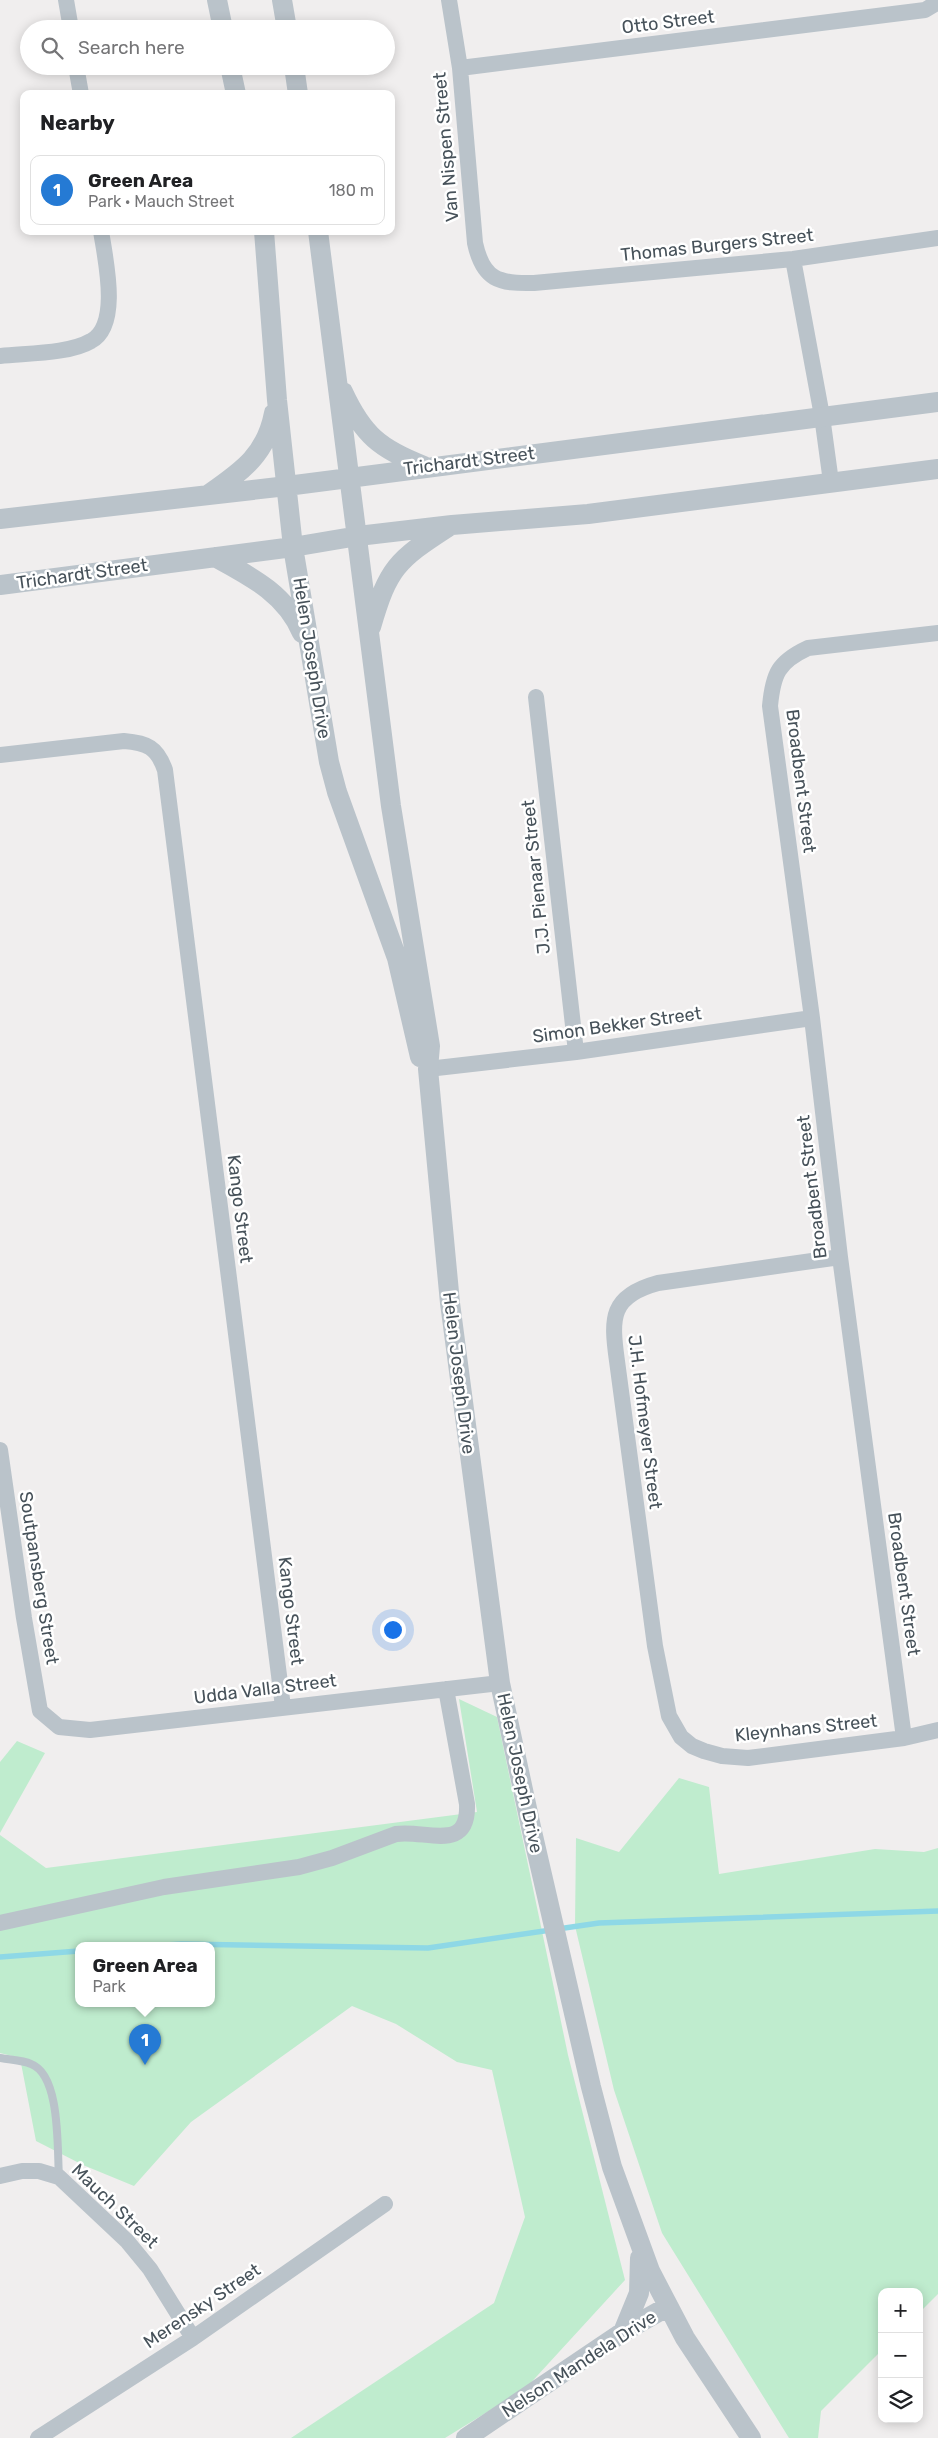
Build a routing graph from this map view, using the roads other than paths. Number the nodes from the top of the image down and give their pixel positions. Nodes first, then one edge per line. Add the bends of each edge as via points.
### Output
1 (66, 0) edge
2 (217, 0) edge
3 (282, 0) edge
4 (449, 0) edge
5 (938, 2) edge
6 (69, 20) edge
7 (221, 20) edge
8 (285, 20) edge
9 (460, 68) junction
10 (77, 75) edge
11 (232, 75) edge
12 (295, 75) edge
13 (79, 90) edge
14 (235, 90) edge
15 (297, 90) edge
16 (102, 235) edge
17 (264, 235) edge
18 (318, 235) edge
19 (938, 238) edge
20 (793, 259) junction
21 (499, 281) joint
22 (0, 356) edge
23 (336, 379) junction
24 (277, 400) junction
25 (938, 402) edge
26 (822, 416) junction
27 (425, 466) junction
28 (938, 469) edge
29 (349, 477) junction
30 (831, 482) junction
31 (287, 486) junction
32 (207, 495) junction
33 (0, 520) edge
34 (452, 525) junction
35 (358, 536) junction
36 (293, 547) junction
37 (215, 557) junction
38 (0, 585) edge
39 (938, 634) edge
40 (369, 637) junction
41 (309, 648) junction
42 (536, 697) dead end
43 (0, 755) edge
44 (812, 1018) junction
45 (576, 1052) junction
46 (428, 1069) junction
47 (840, 1257) junction
48 (0, 1450) edge
49 (500, 1683) junction
50 (446, 1689) junction
51 (283, 1707) junction
52 (40, 1711) joint
53 (938, 1730) edge
54 (681, 1738) joint
55 (904, 1738) junction
56 (0, 1923) edge
57 (0, 2058) edge
58 (0, 2176) edge
59 (59, 2178) junction
60 (385, 2204) dead end
61 (639, 2244) junction
62 (667, 2306) junction
63 (623, 2332) junction
64 (194, 2338) junction
65 (38, 2438) edge
66 (466, 2438) edge
67 (751, 2438) edge

1 - 6 street
2 - 7 street
3 - 8 street
4 - 9 street, Van Nispen Street
5 - 9 street, Otto Street via 925,10
9 - 21 street, Van Nispen Street via 475,243 486,273
10 - 13 street
11 - 14 street
12 - 15 street
16 - 22 street via 109,298 102,331 92,341 65,349
17 - 24 street, Helen Joseph Drive
18 - 23 street, Helen Joseph Drive
19 - 20 street, Thomas Burgers Street
20 - 21 street, Thomas Burgers Street via 534,284
20 - 26 street
23 - 27 street via 358,421 380,445
23 - 29 street, Helen Joseph Drive
24 - 31 street, Helen Joseph Drive
24 - 32 street via 272,423 260,451 248,466
25 - 26 street, Trichardt Street
26 - 27 street, Trichardt Street
26 - 30 street
27 - 29 street, Trichardt Street
28 - 30 street, Trichardt Street
29 - 31 street, Trichardt Street
29 - 35 street, Helen Joseph Drive
30 - 34 street, Trichardt Street via 588,514
31 - 32 street, Trichardt Street
31 - 36 street, Helen Joseph Drive
32 - 33 street, Trichardt Street
34 - 35 street, Trichardt Street
34 - 40 street via 412,550 391,574 383,588
35 - 36 street, Trichardt Street
35 - 40 street, Helen Joseph Drive
36 - 37 street, Trichardt Street
36 - 41 street, Helen Joseph Drive
37 - 38 street, Trichardt Street
37 - 41 street via 277,596 297,620
39 - 44 street, Broadbent Street via 808,648 791,656 772,682 770,706
40 - 46 street, Helen Joseph Drive via 391,806 430,1046
41 - 46 street, Helen Joseph Drive via 337,792 397,958 419,1054
42 - 45 street, J.J. Pienaar Street
43 - 51 street, Kango Street via 138,743 152,748 160,757 164,770
44 - 45 street, Simon Bekker Street
44 - 47 street, Broadbent Street
45 - 46 street, Simon Bekker Street
46 - 49 street, Helen Joseph Drive via 450,1303
47 - 54 street, J.H. Hofmeyer Street via 658,1283 639,1288 616,1312 614,1342 655,1646 669,1716
47 - 55 street, Broadbent Street
48 - 52 street, Soutpansberg Street
49 - 50 street, Udda Valla Street
49 - 61 street, Helen Joseph Drive via 591,2087 612,2167
50 - 51 street, Udda Valla Street
50 - 56 street via 467,1804 466,1822 454,1834 436,1837 396,1834 299,1867 164,1887
51 - 52 street, Udda Valla Street via 90,1730 58,1727
53 - 55 street, Kleynhans Street
54 - 55 street, Kleynhans Street via 704,1751 748,1758
57 - 59 lane via 31,2064 47,2078 54,2112
58 - 59 street, Mauch Street via 39,2171
59 - 64 street, Mauch Street via 128,2241
60 - 64 street, Merensky Street
61 - 62 street, Helen Joseph Drive
61 - 63 street via 640,2293
62 - 63 street, Nelson Mandela Drive
62 - 67 street, Helen Joseph Drive
63 - 66 street, Nelson Mandela Drive
64 - 65 street, Merensky Street

